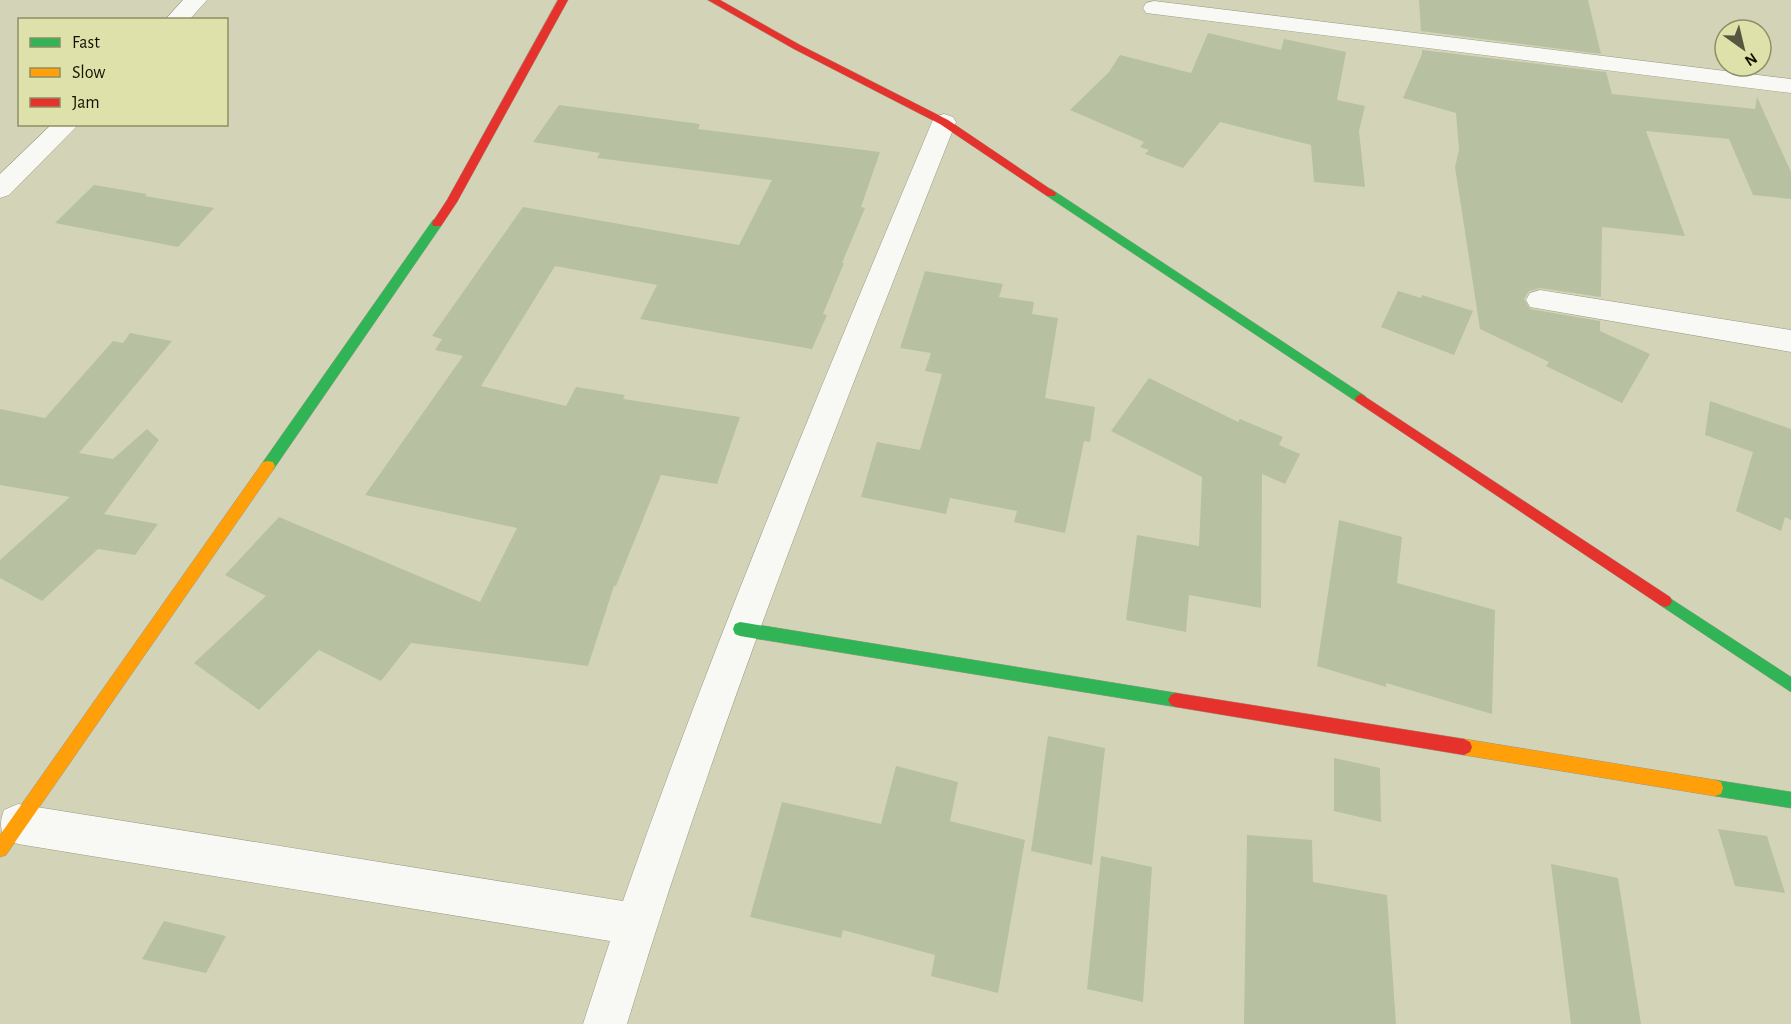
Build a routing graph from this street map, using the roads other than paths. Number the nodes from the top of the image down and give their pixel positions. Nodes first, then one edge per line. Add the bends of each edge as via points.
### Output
1 (196, 0) edge
2 (564, 0) edge
3 (713, 0) edge
4 (1155, 8) dead end
5 (178, 18) edge
6 (1791, 86) edge
7 (944, 122) junction
8 (65, 126) edge
9 (0, 189) edge
10 (1540, 300) dead end
11 (1791, 341) edge
12 (740, 629) junction
13 (1791, 685) edge
14 (1791, 800) edge
15 (9, 836) edge
16 (634, 924) junction
17 (605, 1024) edge

1 - 5 street
2 - 15 street via 452,202
3 - 7 street
4 - 6 street
7 - 12 street
7 - 13 street
8 - 9 street
10 - 11 street
12 - 14 street
12 - 16 street
15 - 16 street
16 - 17 street

